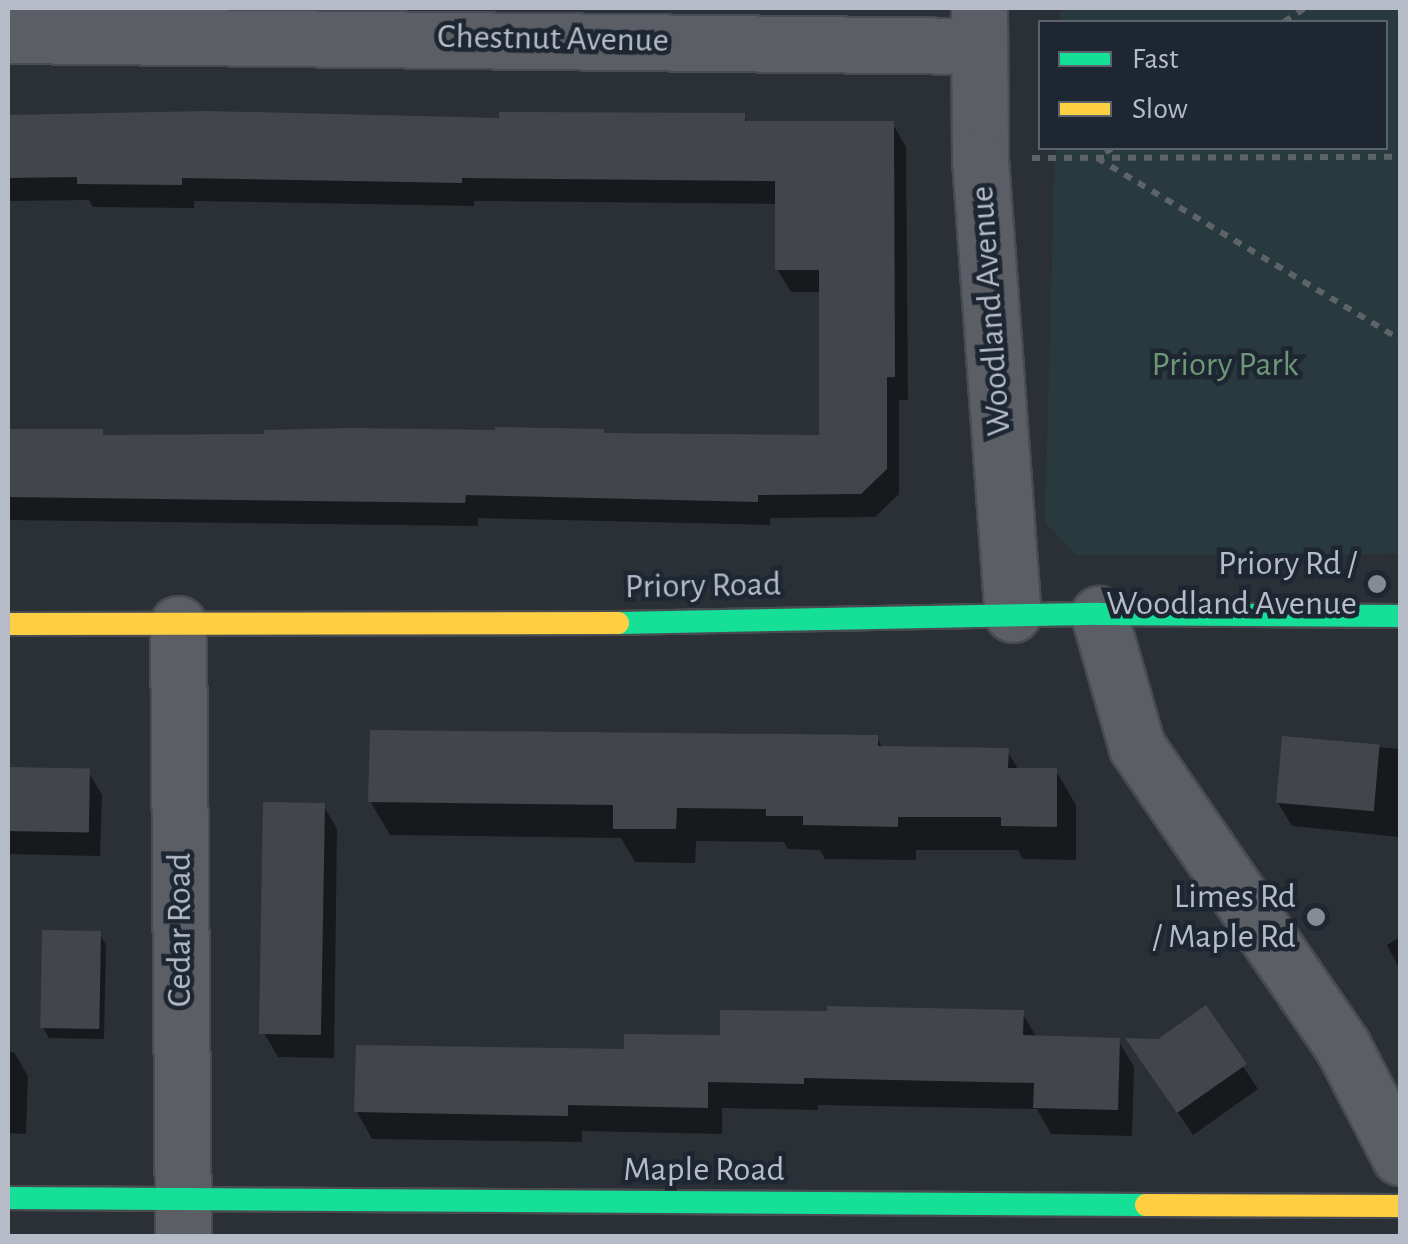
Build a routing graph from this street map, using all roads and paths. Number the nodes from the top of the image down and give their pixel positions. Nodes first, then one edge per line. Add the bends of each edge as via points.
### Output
1 (330, 22) edge
2 (979, 26) edge
3 (8, 35) edge
4 (1109, 150) edge
5 (1400, 157) edge
6 (980, 158) junction
7 (1097, 158) junction
8 (1400, 339) edge
9 (1013, 614) junction
10 (1099, 614) junction
11 (1400, 616) edge
12 (8, 624) edge
13 (178, 624) junction
14 (1400, 1157) edge
15 (8, 1198) edge
16 (1400, 1206) edge
17 (182, 1216) edge

1 - 2 street, Chestnut Avenue
1 - 3 street, Chestnut Avenue
2 - 6 street, Woodland Avenue
4 - 7 path
5 - 7 path
6 - 7 path
6 - 9 street, Woodland Avenue
7 - 8 path
9 - 10 main road, Priory Road
9 - 13 main road, Priory Road
10 - 11 main road, Priory Road
10 - 14 street via 1137,747 1343,1047
12 - 13 main road, Priory Road
13 - 17 street, Cedar Road
15 - 17 main road, Maple Road
16 - 17 main road, Maple Road via 536,1204

